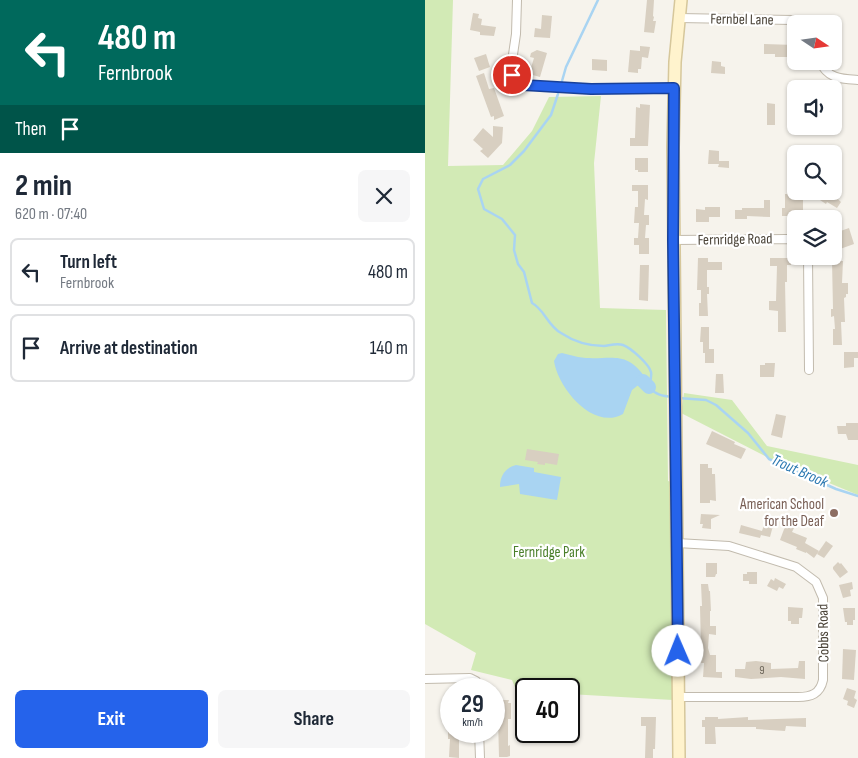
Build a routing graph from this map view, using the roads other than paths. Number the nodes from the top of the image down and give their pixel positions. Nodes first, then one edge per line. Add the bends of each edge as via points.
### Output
1 (517, 0) edge
2 (681, 0) edge
3 (679, 18) junction
4 (787, 20) edge
5 (825, 70) edge
6 (858, 80) edge
7 (674, 88) junction
8 (787, 239) edge
9 (673, 240) junction
10 (808, 265) edge
11 (809, 370) dead end
12 (677, 543) junction
13 (425, 679) edge
14 (440, 679) edge
15 (679, 697) junction
16 (479, 743) edge
17 (480, 758) edge
18 (679, 758) edge

1 - 7 street via 511,68 516,81 523,85 591,89
2 - 3 street
3 - 4 street, Fernbel Lane
3 - 7 street
5 - 6 street via 840,79
7 - 9 street
8 - 9 street, Fernridge Road
9 - 12 street
10 - 11 street
12 - 15 street
12 - 15 street, Cobbs Road via 729,546 796,567 816,582 823,598 823,680 817,692 798,697
13 - 14 street
15 - 18 street
16 - 17 street

